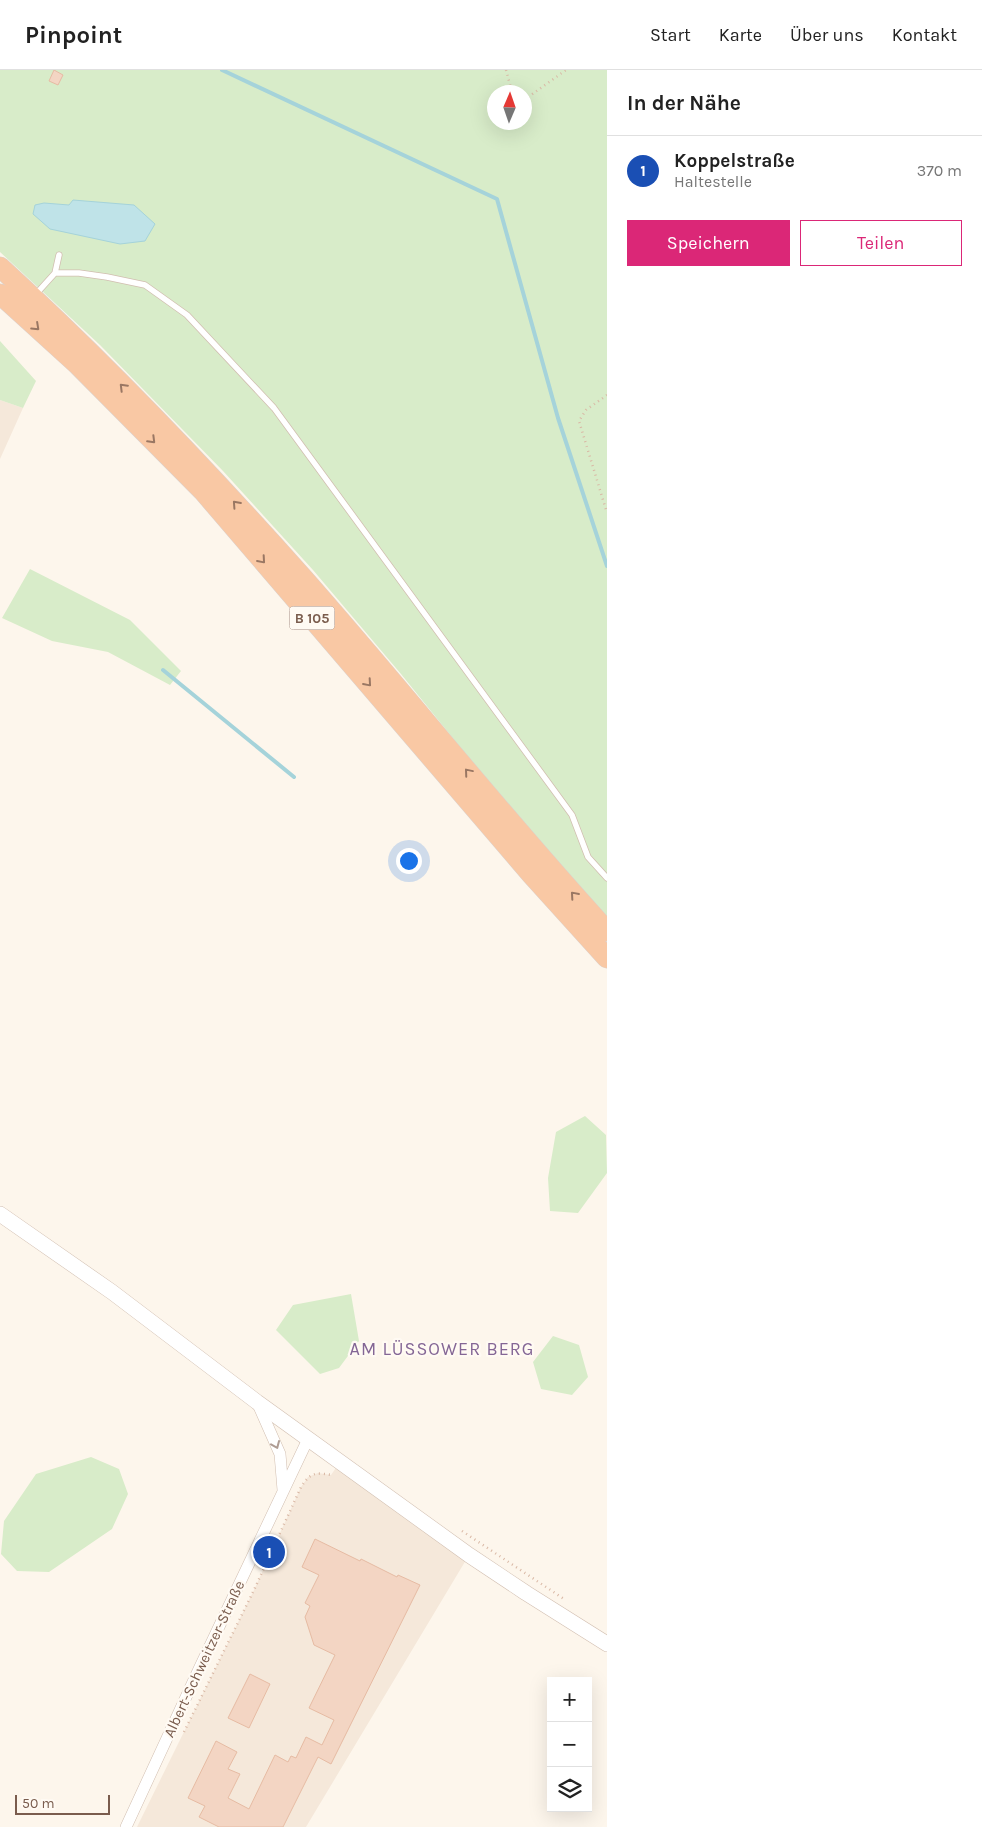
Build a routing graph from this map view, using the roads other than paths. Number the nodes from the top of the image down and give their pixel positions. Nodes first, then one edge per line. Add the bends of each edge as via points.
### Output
1 (59, 255) dead end
2 (0, 267) edge
3 (55, 273) junction
4 (0, 294) edge
5 (33, 298) junction
6 (607, 878) edge
7 (607, 932) edge
8 (607, 958) edge
9 (0, 1214) edge
10 (257, 1402) junction
11 (308, 1439) junction
12 (284, 1492) junction
13 (607, 1644) edge
14 (126, 1827) edge

1 - 3 lane
2 - 5 highway, B 105
3 - 5 lane
3 - 6 lane via 107,276 145,285 187,315 274,408 572,815 588,856
4 -> 8 highway, B 105 via 78,364 203,491
7 -> 5 highway, B 105 via 304,579 213,478
9 - 10 street via 112,1292
10 - 11 street
10 -> 12 street via 280,1454
11 - 12 street, Albert-Schweitzer-Straße
11 - 13 street via 502,1577
12 - 14 street, Albert-Schweitzer-Straße

